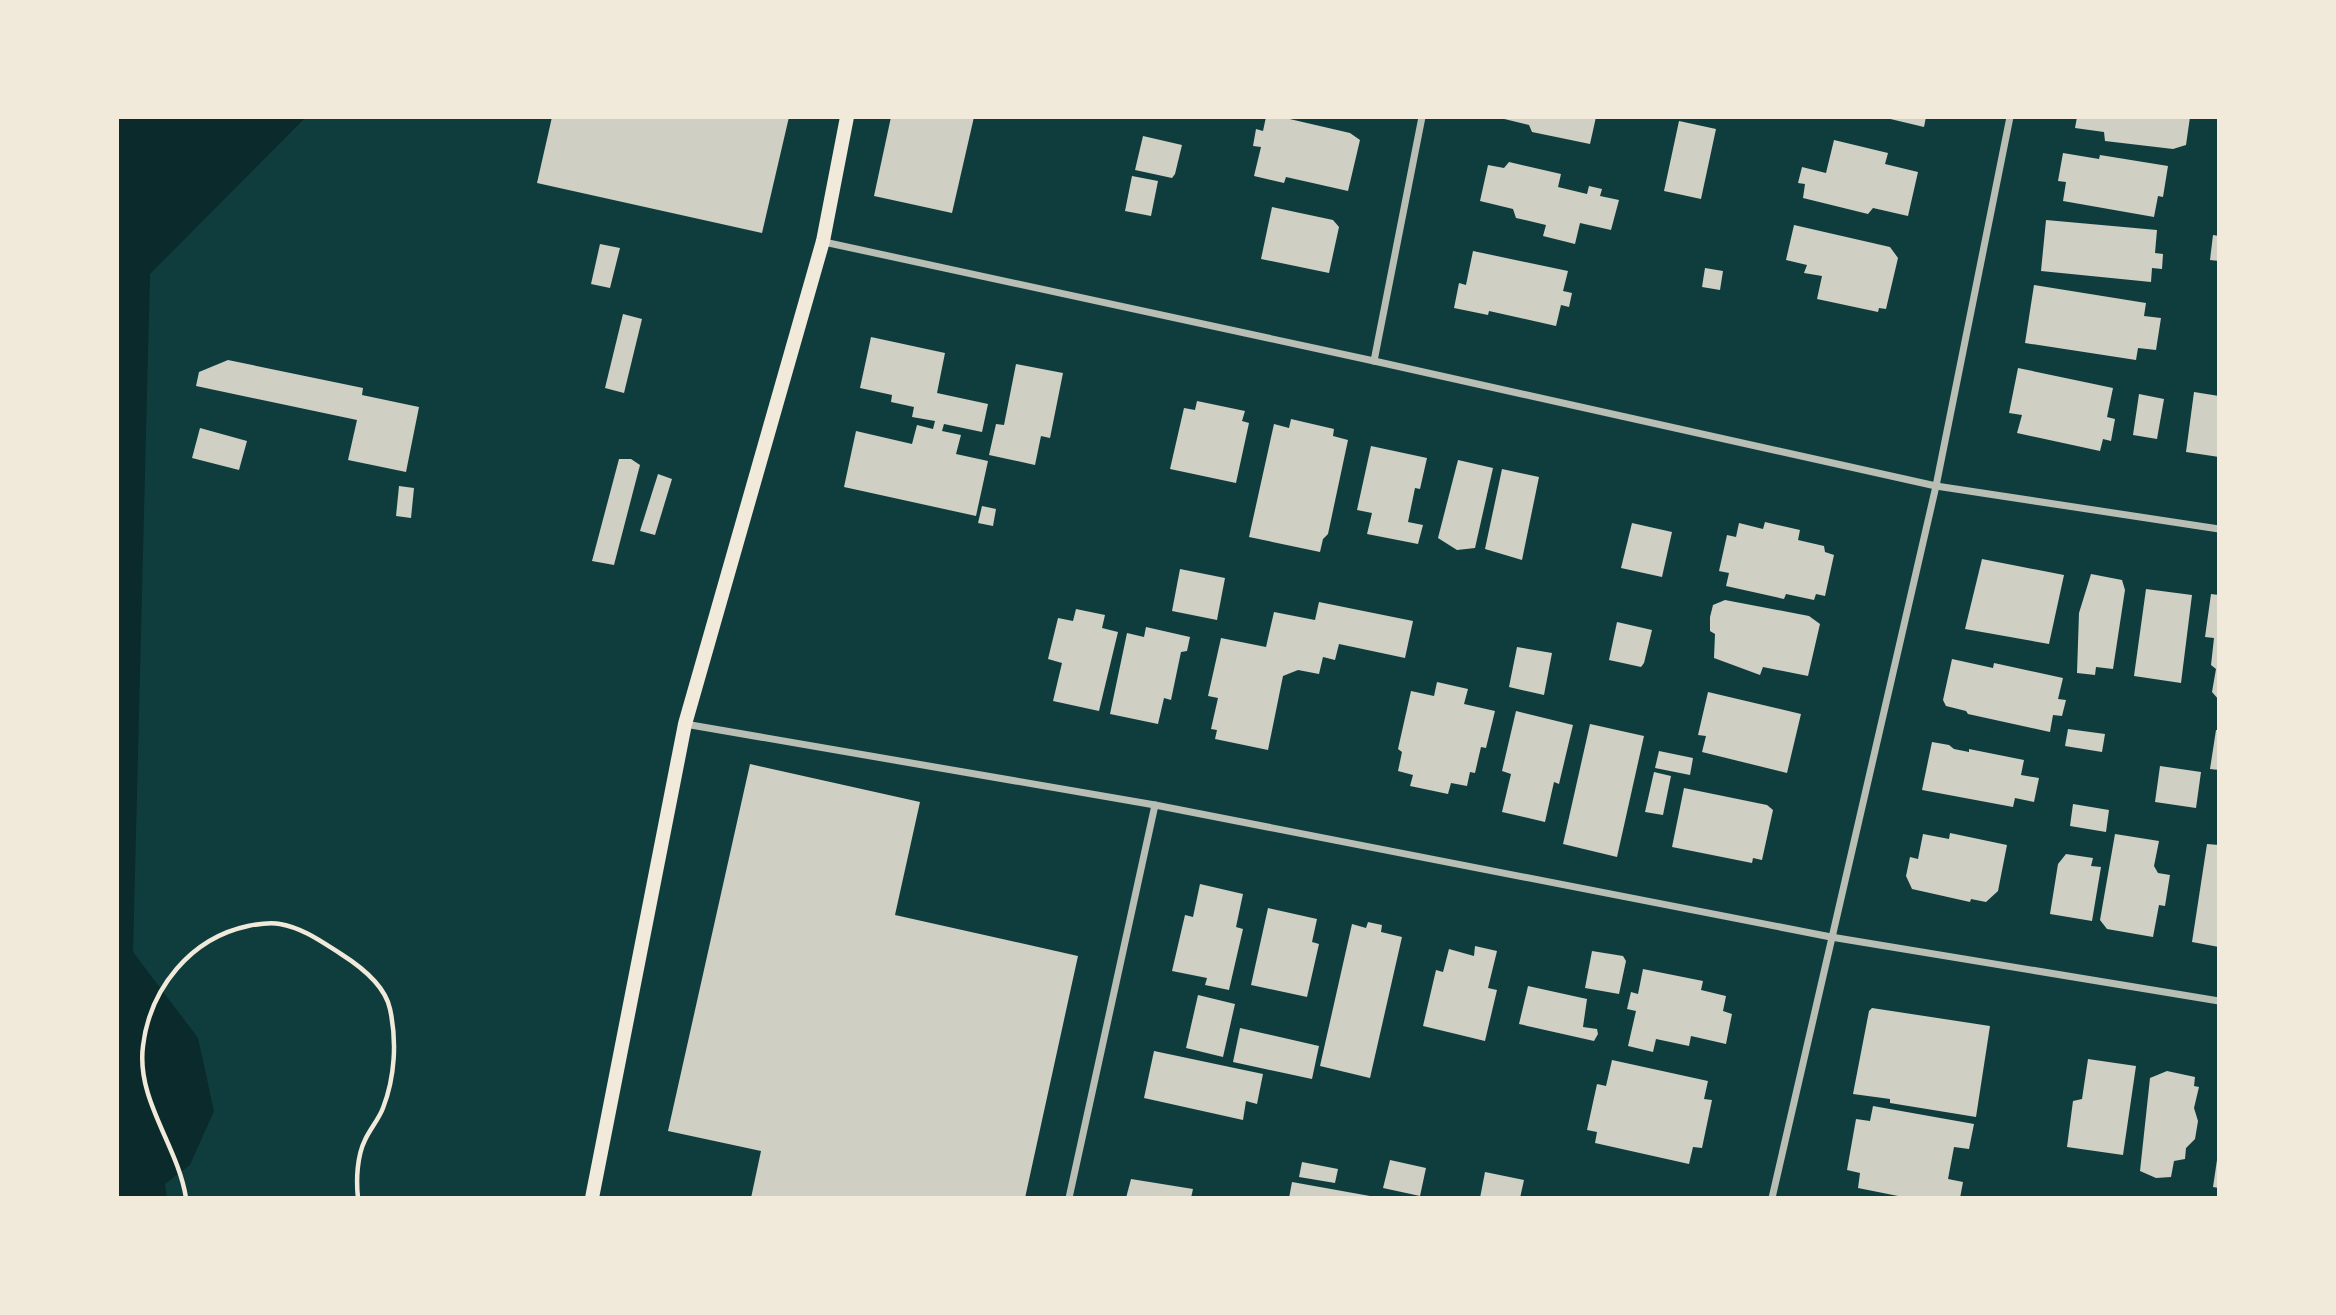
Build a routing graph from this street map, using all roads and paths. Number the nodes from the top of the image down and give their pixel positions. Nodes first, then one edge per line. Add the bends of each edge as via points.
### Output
1 (847, 117) edge
2 (1422, 117) edge
3 (2010, 117) edge
4 (823, 242) junction
5 (1374, 361) junction
6 (1936, 486) junction
7 (2219, 529) edge
8 (685, 724) junction
9 (1155, 805) junction
10 (1831, 937) junction
11 (2219, 1001) edge
12 (186, 1198) edge
13 (358, 1198) edge
14 (592, 1198) edge
15 (1069, 1198) edge
16 (1772, 1198) edge

1 - 4 main road
2 - 5 street
3 - 6 street
4 - 5 street
4 - 8 main road
5 - 6 street
6 - 7 street
6 - 10 street
8 - 9 street
8 - 14 main road
9 - 10 street
9 - 15 street
10 - 11 street
10 - 16 street
12 - 13 path via 150,1102 143,1047 150,1016 160,991 192,953 212,938 260,924 279,924 312,935 359,966 390,1006 393,1075 383,1110 363,1143

